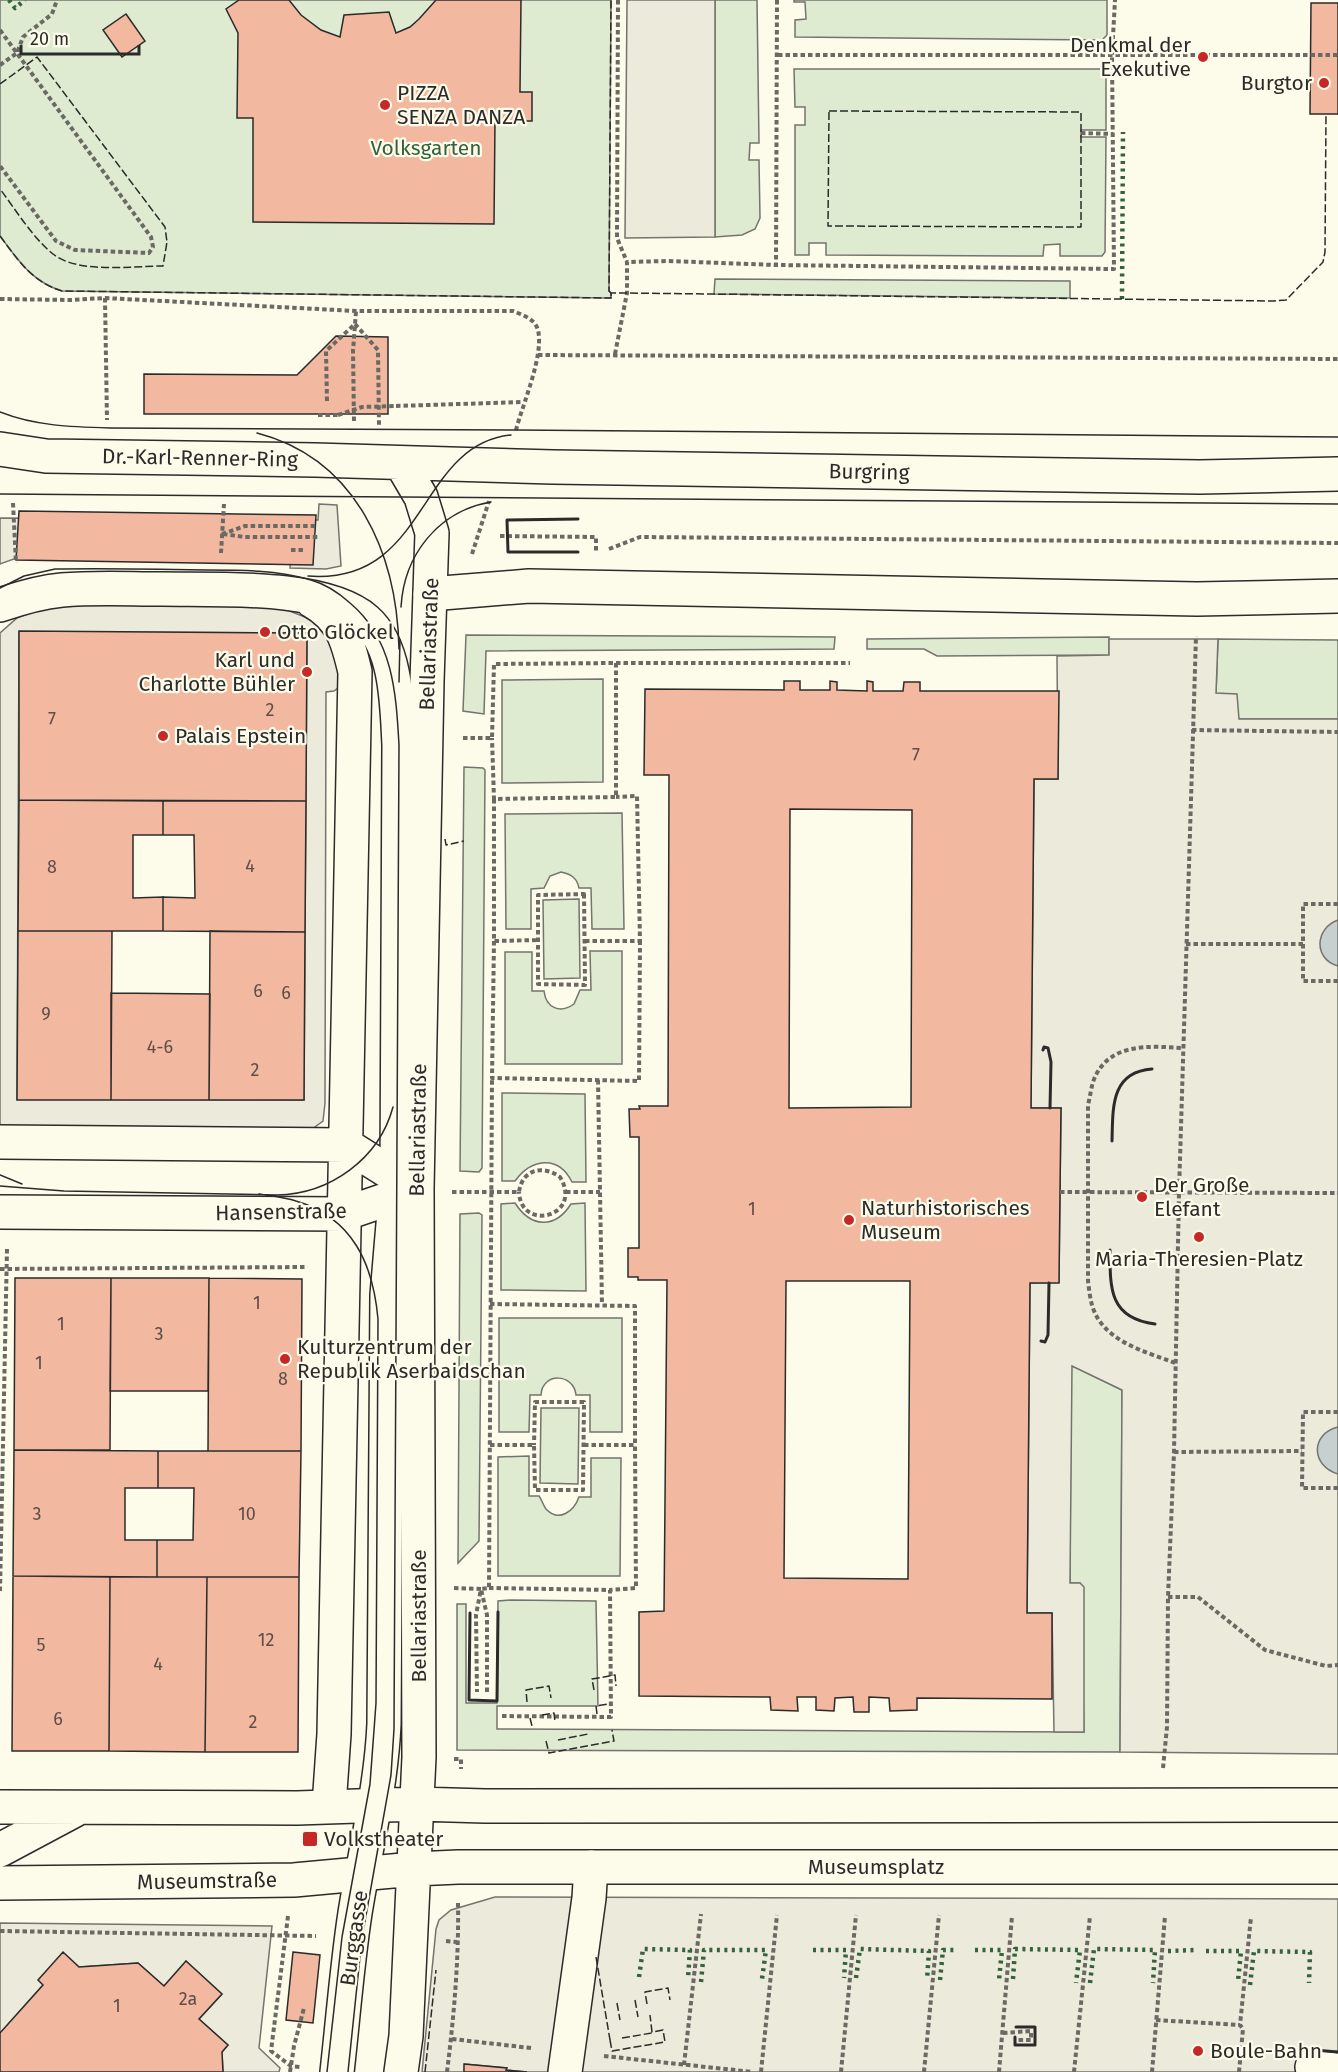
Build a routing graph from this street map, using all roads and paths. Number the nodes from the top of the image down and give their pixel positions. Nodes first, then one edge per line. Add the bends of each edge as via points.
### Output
1 (57, 0) edge
2 (618, 0) edge
3 (777, 0) edge
4 (1114, 0) edge
5 (0, 30) edge
6 (17, 53) junction
7 (1112, 55) junction
8 (1338, 55) edge
9 (778, 56) junction
10 (0, 65) edge
11 (1082, 133) dead end
12 (1113, 134) junction
13 (0, 166) edge
14 (627, 262) junction
15 (776, 265) junction
16 (105, 298) junction
17 (0, 299) edge
18 (356, 311) junction
19 (355, 324) junction
20 (615, 354) junction
21 (1338, 359) edge
22 (327, 401) dead end
23 (523, 402) dead end
24 (318, 415) dead end
25 (107, 420) dead end
26 (354, 421) dead end
27 (379, 428) dead end
28 (3, 452) edge
29 (401, 463) junction
30 (1338, 474) edge
31 (224, 504) dead end
32 (318, 526) dead end
33 (222, 534) junction
34 (501, 536) dead end
35 (318, 537) dead end
36 (1338, 543) edge
37 (291, 550) dead end
38 (305, 550) dead end
39 (430, 594) junction
40 (1338, 596) edge
41 (306, 597) junction
42 (1197, 599) junction
43 (0, 605) edge
44 (616, 663) junction
45 (850, 663) dead end
46 (1192, 730) junction
47 (1338, 732) edge
48 (456, 738) dead end
49 (492, 738) junction
50 (616, 797) junction
51 (494, 799) junction
52 (1338, 904) edge
53 (538, 940) junction
54 (640, 940) junction
55 (494, 941) junction
56 (585, 941) junction
57 (1186, 944) junction
58 (1303, 944) junction
59 (1338, 981) edge
60 (1182, 1048) junction
61 (492, 1078) junction
62 (598, 1080) junction
63 (0, 1142) edge
64 (346, 1145) junction
65 (403, 1188) junction
66 (452, 1192) dead end
67 (492, 1192) junction
68 (519, 1192) junction
69 (566, 1192) junction
70 (600, 1192) junction
71 (1060, 1192) dead end
72 (1089, 1192) junction
73 (1179, 1192) junction
74 (1338, 1192) edge
75 (5, 1212) edge
76 (344, 1214) junction
77 (313, 1267) dead end
78 (0, 1269) edge
79 (6, 1269) junction
80 (490, 1304) junction
81 (602, 1305) junction
82 (1175, 1363) junction
83 (1338, 1412) edge
84 (490, 1444) junction
85 (534, 1445) junction
86 (584, 1445) junction
87 (635, 1445) junction
88 (1302, 1450) junction
89 (1174, 1452) junction
90 (1338, 1488) edge
91 (449, 1587) dead end
92 (489, 1588) junction
93 (481, 1589) junction
94 (0, 1590) edge
95 (610, 1590) junction
96 (1168, 1597) junction
97 (1338, 1665) edge
98 (477, 1692) dead end
99 (487, 1692) dead end
100 (500, 1716) dead end
101 (1162, 1771) dead end
102 (417, 1803) junction
103 (376, 1804) junction
104 (1338, 1805) edge
105 (329, 1806) junction
106 (0, 1807) edge
107 (79, 1808) junction
108 (0, 1850) edge
109 (591, 1867) junction
110 (1338, 1867) edge
111 (414, 1869) junction
112 (363, 1874) junction
113 (0, 1883) edge
114 (458, 1893) dead end
115 (701, 1914) dead end
116 (856, 1914) dead end
117 (777, 1915) dead end
118 (939, 1915) dead end
119 (1012, 1916) dead end
120 (1090, 1916) dead end
121 (1165, 1916) dead end
122 (1251, 1917) dead end
123 (0, 1930) edge
124 (285, 1934) dead end
125 (1156, 2020) junction
126 (299, 2022) dead end
127 (1240, 2025) junction
128 (1002, 2032) junction
129 (452, 2039) junction
130 (1015, 2040) dead end
131 (498, 2044) dead end
132 (566, 2062) edge
133 (684, 2065) junction
134 (290, 2072) edge
135 (337, 2072) edge
136 (401, 2072) edge
137 (447, 2072) edge
138 (753, 2072) edge
139 (761, 2072) edge
140 (841, 2072) edge
141 (924, 2072) edge
142 (999, 2072) edge
143 (1074, 2072) edge
144 (1152, 2072) edge
145 (1239, 2072) edge

1 - 6 path via 52,14 22,37
2 - 14 path via 617,238
3 - 9 path
4 - 7 path
5 - 6 path
6 - 10 path
6 - 13 path via 151,237 153,247 149,253 105,252 75,250 56,241
7 - 8 path
7 - 9 path
7 - 12 path
9 - 15 path
11 - 12 path
12 - 15 path via 1114,269
14 - 15 path
14 - 20 path via 627,293
16 - 17 path
16 - 18 path
16 - 25 path
18 - 19 path
18 - 20 path via 513,311 528,316 537,328 538,355
19 - 22 path via 326,351
19 - 26 path
19 - 27 path via 378,350
20 - 21 path
23 - 24 path, bridge via 362,407 338,415
28 - 29 main road, Dr.-Karl-Renner-Ring
29 - 30 main road, Burgring via 1200,477
29 - 39 main road, Bellariastraße via 421,497 432,533
31 - 33 path
32 - 33 path via 245,526
33 - 35 path
34 - 36 path via 596,537 596,555 640,537
37 - 38 path
39 - 42 main road via 529,586
39 - 65 main road, Bellariastraße
40 - 42 main road
41 - 43 main road via 270,590 92,589 60,590
41 - 64 main road via 341,626 355,672
41 - 65 main road via 351,609 367,621 390,665 397,697
42 - 46 path
44 - 45 path
44 - 49 path via 494,664
44 - 50 path
46 - 47 path
46 - 57 path
48 - 49 path
49 - 51 path
50 - 51 path
50 - 54 path via 637,796
51 - 55 path
52 - 58 path via 1303,904
53 - 55 path
53 - 56 path via 538,984 585,985
53 - 56 path via 538,895 585,894
54 - 56 path
54 - 62 path via 639,1081
55 - 61 path
57 - 58 path
57 - 60 path
58 - 59 path via 1303,981
60 - 72 path via 1133,1047 1108,1059 1094,1080 1088,1105
60 - 73 path
61 - 62 path
61 - 67 path
62 - 70 path
63 - 64 main road
64 - 65 main road
64 - 76 main road
65 - 76 main road, Hansenstraße
65 - 102 main road, Bellariastraße via 419,1573
65 - 103 main road, Bellariastraße via 387,1295 384,1724
66 - 67 path
67 - 68 path
67 - 80 path
68 - 69 path via 525,1177 538,1170 560,1177
68 - 69 path via 526,1210 549,1216 561,1207
69 - 70 path
70 - 81 path
71 - 72 path
72 - 73 path
72 - 82 path via 1088,1281 1092,1307 1106,1330 1130,1346
73 - 74 path
73 - 82 path
75 - 76 main road, Hansenstraße
75 - 79 path
76 - 105 main road via 334,1734
77 - 79 path
78 - 79 path
79 - 94 path
80 - 81 path
80 - 84 path
81 - 87 path via 635,1306
82 - 89 path
83 - 88 path via 1303,1412
84 - 85 path
84 - 92 path
85 - 86 path via 535,1402 584,1402
85 - 86 path via 535,1490 583,1490
86 - 87 path
87 - 95 path via 636,1588
88 - 89 path
88 - 90 path via 1302,1488
89 - 96 path
91 - 93 path
92 - 93 path
92 - 95 path
93 - 98 path via 476,1615
93 - 99 path via 487,1615
95 - 100 path via 611,1717
96 - 97 path via 1198,1597 1265,1650 1326,1666
96 - 101 path via 1167,1727
102 - 103 main road
102 - 104 main road
102 - 111 main road
103 - 105 main road
103 - 112 main road, Burggasse
105 - 107 main road
106 - 107 main road
107 - 108 main road
109 - 110 main road, Museumsplatz
109 - 111 main road, Museumsplatz
109 - 132 main road
111 - 112 main road, Museumstraße
111 - 136 main road
112 - 113 main road, Museumstraße via 294,1880
112 - 135 main road, Burggasse
114 - 129 path
115 - 133 path
116 - 140 path
117 - 139 path
118 - 141 path
119 - 128 path
120 - 143 path
121 - 125 path
122 - 127 path
123 - 124 path
125 - 127 path
125 - 144 path
126 - 134 path
127 - 145 path via 1243,2029
128 - 130 path via 1031,2031 1031,2040
128 - 142 path
129 - 131 path
129 - 137 path
132 - 133 path
133 - 138 path

